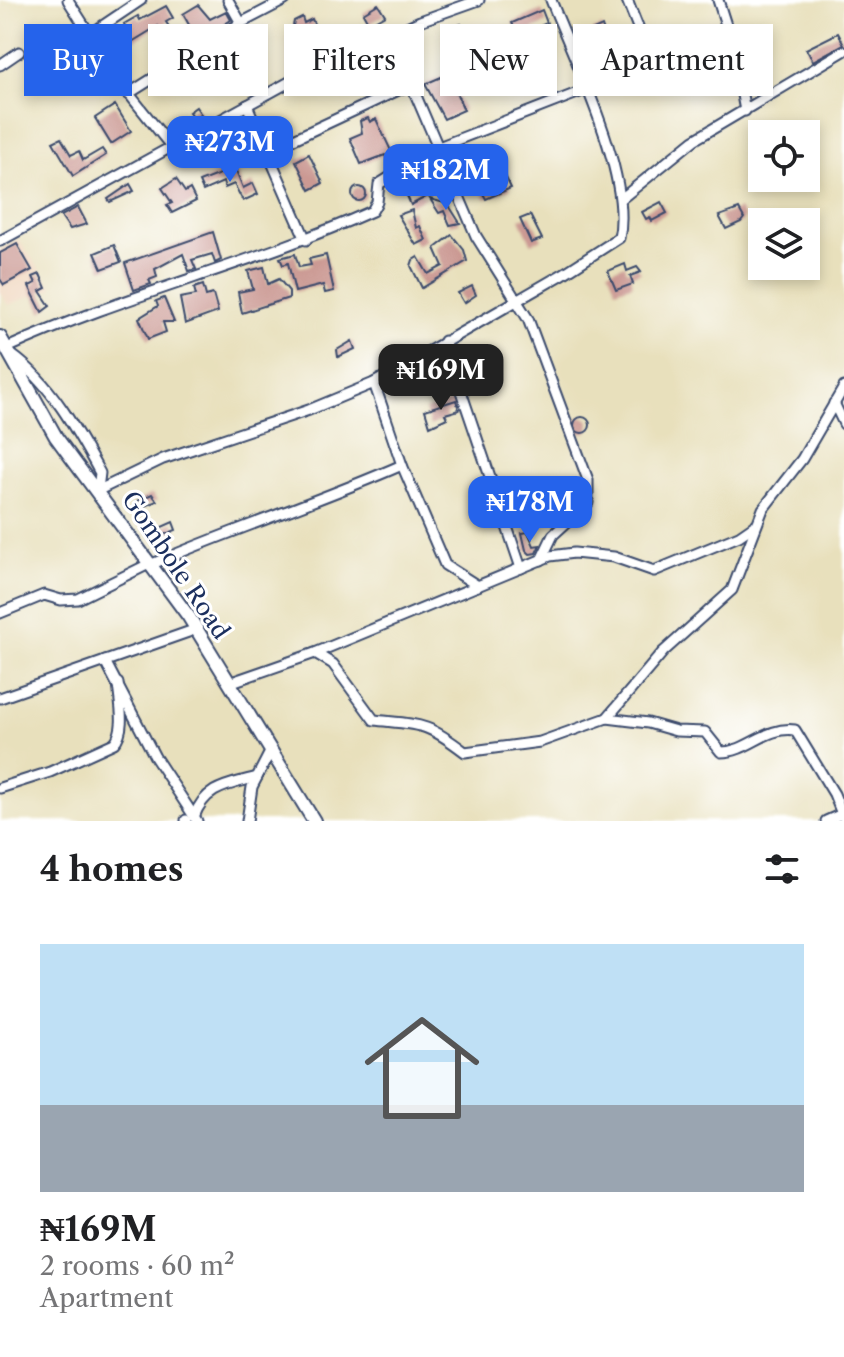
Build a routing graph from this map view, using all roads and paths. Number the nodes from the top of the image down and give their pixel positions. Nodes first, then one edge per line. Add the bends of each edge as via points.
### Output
1 (68, 0) edge
2 (141, 0) edge
3 (228, 0) edge
4 (285, 0) edge
5 (479, 0) edge
6 (551, 0) edge
7 (627, 0) edge
8 (718, 0) edge
9 (241, 23) junction
10 (82, 24) edge
11 (105, 24) edge
12 (418, 24) edge
13 (637, 24) edge
14 (844, 51) edge
15 (19, 52) dead end
16 (573, 58) edge
17 (0, 65) edge
18 (284, 87) edge
19 (132, 91) edge
20 (573, 95) edge
21 (130, 96) edge
22 (386, 96) edge
23 (414, 96) edge
24 (587, 96) edge
25 (247, 105) junction
26 (745, 111) junction
27 (170, 145) junction
28 (436, 148) junction
29 (266, 152) junction
30 (395, 174) dead end
31 (621, 199) junction
32 (306, 240) junction
33 (0, 241) edge
34 (515, 302) junction
35 (444, 341) junction
36 (5, 346) edge
37 (374, 383) junction
38 (844, 387) edge
39 (834, 403) junction
40 (844, 424) edge
41 (402, 465) junction
42 (98, 490) junction
43 (755, 525) junction
44 (541, 560) junction
45 (149, 564) junction
46 (521, 568) junction
47 (478, 586) junction
48 (0, 613) edge
49 (194, 630) junction
50 (315, 653) junction
51 (105, 661) junction
52 (118, 683) junction
53 (229, 683) junction
54 (0, 698) edge
55 (607, 718) junction
56 (270, 752) junction
57 (257, 777) junction
58 (0, 788) edge
59 (843, 815) edge
60 (190, 818) edge
61 (247, 821) edge
62 (314, 821) edge
63 (826, 821) edge

1 - 10 street
2 - 11 street
3 - 9 street
4 - 9 street
5 - 12 street
6 - 16 street
7 - 13 street
8 - 26 street
9 - 19 street
14 - 26 street
15 - 17 street
18 - 25 street
20 - 28 street
21 - 27 street
22 - 29 street
23 - 28 street
24 - 31 street
25 - 27 street
25 - 29 street
26 - 31 street via 694,140
27 - 33 street
28 - 34 street via 476,236
29 - 32 street
30 - 32 street via 379,184 372,211
31 - 34 street via 619,238
32 - 36 street via 93,310
34 - 35 street
34 - 44 street via 528,319 588,480 588,503 553,535
35 - 37 street
35 - 46 street
36 - 42 street, Gombole Road via 56,437
37 - 41 street
37 - 42 street via 163,459
38 - 39 street
39 - 40 street
39 - 43 street
41 - 45 street
41 - 47 street via 445,565
42 - 45 street, Gombole Road
43 - 44 street via 654,571 630,560 574,553
43 - 55 street via 732,590 663,652
44 - 46 street
45 - 48 street via 78,599 44,595
45 - 49 street, Gombole Road
46 - 47 street
47 - 50 street
49 - 51 street
49 - 53 street, Gombole Road
50 - 53 street
50 - 55 street via 333,664 374,720 431,726 465,752 540,742
51 - 52 street
51 - 54 street
52 - 58 street via 121,722 114,743
52 - 60 street
53 - 56 street, Gombole Road
55 - 59 street via 705,732 721,752 732,752 770,731 795,730
56 - 57 street
56 - 62 street, Gombole Road
57 - 60 street via 214,789
57 - 61 street
59 - 63 street

